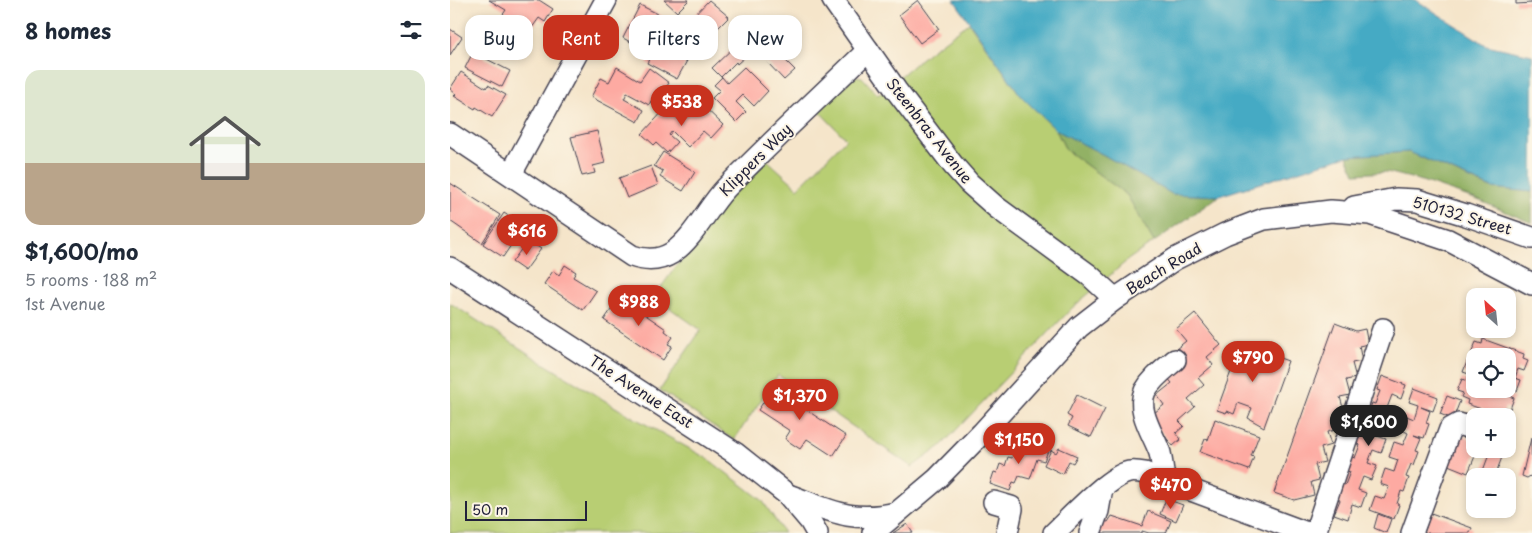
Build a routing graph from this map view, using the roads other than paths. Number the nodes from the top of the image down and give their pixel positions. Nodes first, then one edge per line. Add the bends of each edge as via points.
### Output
1 (606, 0) edge
2 (833, 0) edge
3 (868, 50) junction
4 (450, 134) edge
5 (511, 174) junction
6 (1331, 210) junction
7 (1532, 238) edge
8 (450, 268) edge
9 (1532, 284) edge
10 (1115, 299) junction
11 (1384, 329) dead end
12 (1175, 360) dead end
13 (1466, 427) edge
14 (1164, 480) junction
15 (1102, 488) junction
16 (788, 495) junction
17 (994, 502) dead end
18 (897, 512) junction
19 (817, 533) edge
20 (873, 533) edge
21 (1007, 533) edge
22 (1054, 533) edge
23 (1090, 533) edge
24 (1307, 533) edge
25 (1315, 533) edge
26 (1412, 533) edge

1 - 5 street
2 - 3 street, Steenbras Avenue
3 - 5 street, Klippers Way via 724,190 692,233 663,258 652,260 632,256
3 - 10 street, Steenbras Avenue via 930,137 969,183 996,207 1089,275
4 - 5 street
6 - 7 street, 510132 Street via 1396,199 1417,200
6 - 9 street, Beach Road via 1370,214 1448,240
6 - 10 street, Beach Road via 1264,220 1225,234 1175,259
8 - 16 street, The Avenue East via 735,453
10 - 18 street, Beach Road via 1080,327 937,479
11 - 25 street
12 - 14 street via 1152,381 1143,398 1146,420 1160,454
13 - 26 street via 1458,424 1450,430
14 - 15 street via 1145,473 1128,472
14 - 24 street
15 - 22 street
15 - 23 street
16 - 18 street via 833,512 858,517
16 - 19 street, The Avenue East
17 - 21 street via 1012,507
18 - 20 street, Beach Road

